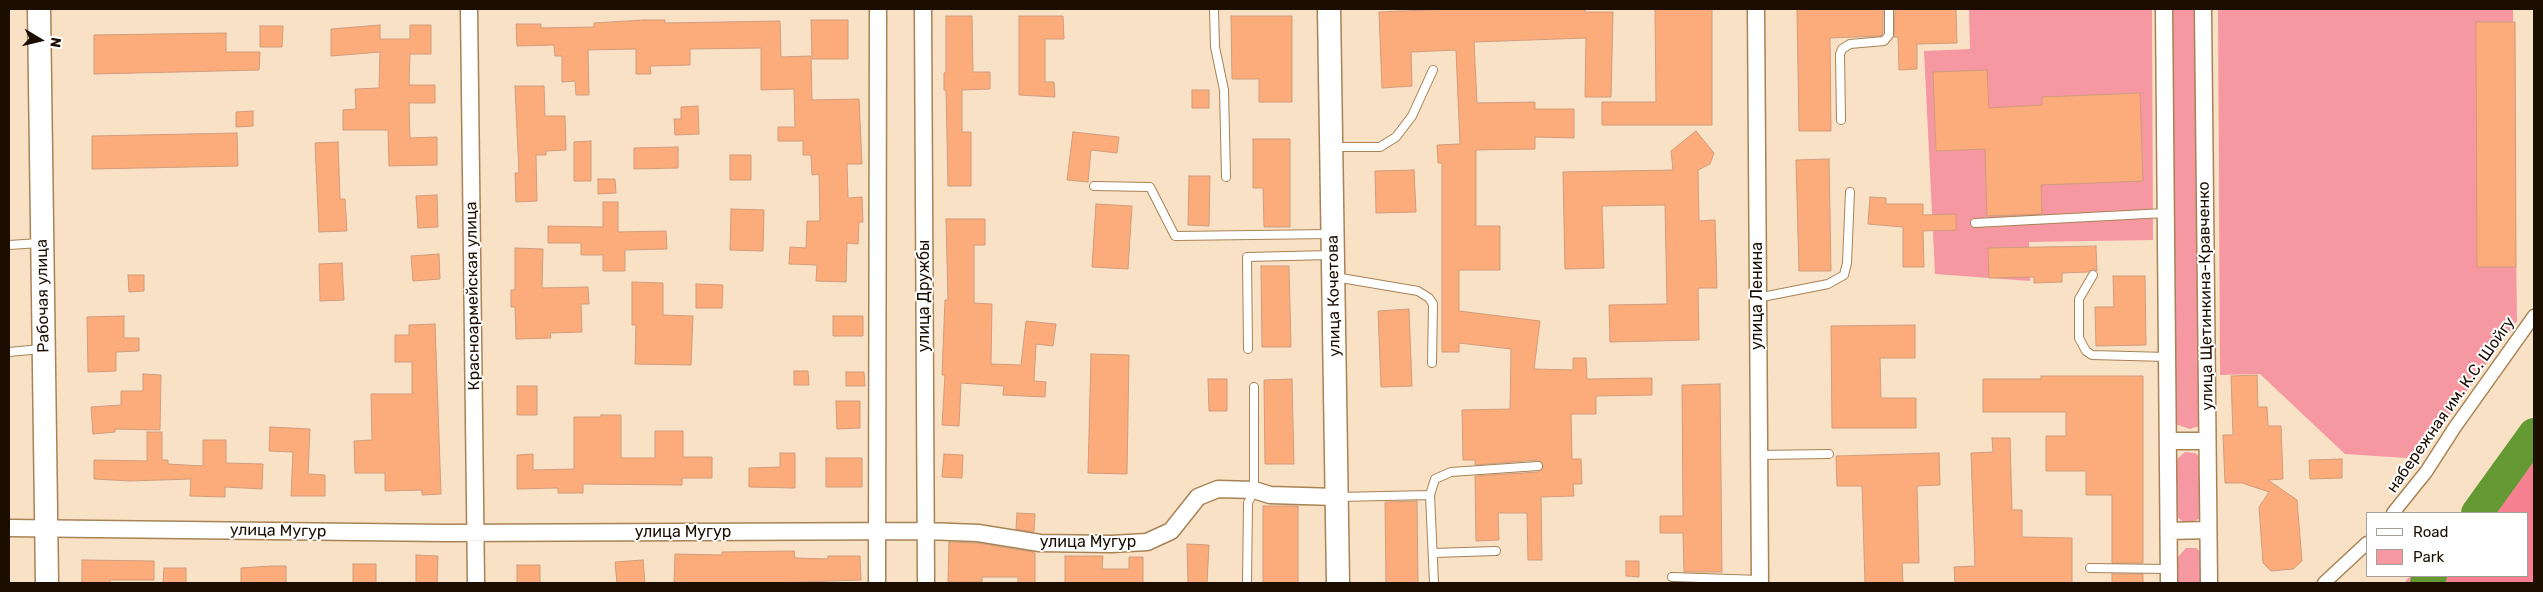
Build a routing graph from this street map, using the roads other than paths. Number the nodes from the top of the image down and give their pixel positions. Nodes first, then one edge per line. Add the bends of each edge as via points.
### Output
1 (39, 9) edge
2 (469, 9) edge
3 (878, 9) edge
4 (923, 9) edge
5 (1214, 9) edge
6 (1329, 9) edge
7 (1756, 9) edge
8 (1889, 9) edge
9 (2164, 9) edge
10 (2203, 9) edge
11 (1433, 70) dead end
12 (1840, 120) dead end
13 (1330, 147) junction
14 (1226, 177) dead end
15 (1094, 186) dead end
16 (1850, 192) dead end
17 (2165, 213) junction
18 (1975, 223) dead end
19 (42, 243) junction
20 (1333, 244) junction
21 (9, 245) edge
22 (2093, 275) dead end
23 (1333, 277) junction
24 (1757, 298) junction
25 (2534, 316) edge
26 (43, 349) junction
27 (1248, 349) dead end
28 (9, 352) edge
29 (2167, 357) junction
30 (1432, 363) dead end
31 (1254, 387) dead end
32 (2168, 441) junction
33 (2207, 441) junction
34 (1828, 454) dead end
35 (1758, 455) junction
36 (1538, 466) dead end
37 (1254, 490) junction
38 (1430, 495) junction
39 (1336, 497) junction
40 (2394, 512) edge
41 (45, 527) junction
42 (9, 528) edge
43 (2208, 530) junction
44 (877, 531) junction
45 (926, 531) junction
46 (2168, 531) junction
47 (476, 533) junction
48 (2366, 544) edge
49 (1496, 551) dead end
50 (1433, 553) junction
51 (2090, 568) dead end
52 (2169, 576) edge
53 (1672, 577) dead end
54 (1760, 582) edge
55 (47, 583) edge
56 (476, 583) edge
57 (878, 583) edge
58 (926, 583) edge
59 (1247, 583) edge
60 (1338, 583) edge
61 (1434, 583) edge
62 (2209, 583) edge
63 (2324, 583) edge

1 - 19 main road, Рабочая улица
2 - 47 street, Красноармейская улица
3 - 44 street
4 - 45 street, улица Дружбы
5 - 14 lane via 1215,47 1224,90
6 - 13 main road, улица Кочетова
7 - 24 street, улица Ленина
8 - 12 lane via 1889,35 1884,41 1850,44 1842,50
9 - 17 street
10 - 33 street, улица Щетинкина-Кравченко
11 - 13 lane via 1412,116 1396,137 1380,147
13 - 20 main road, улица Кочетова
15 - 20 lane via 1150,187 1175,236
16 - 24 lane via 1844,275 1828,284
17 - 18 lane
17 - 29 street
19 - 21 lane
19 - 26 main road, Рабочая улица
20 - 23 main road, улица Кочетова
20 - 27 lane via 1247,257
22 - 29 lane via 2079,299 2079,338 2086,351 2092,355
23 - 30 lane via 1418,291 1429,298 1433,304
23 - 39 main road, улица Кочетова
24 - 35 street, улица Ленина
25 - 40 street, набережная им. К.С. Шойгу via 2426,472
26 - 28 lane
26 - 41 main road, Рабочая улица
29 - 32 street
31 - 37 lane
32 - 33 street
32 - 46 street
33 - 43 street, улица Щетинкина-Кравченко
34 - 35 lane
35 - 54 street, улица Ленина
36 - 38 lane via 1451,472 1435,479
37 - 39 street, улица Мугур via 1270,495
37 - 45 street, улица Мугур via 1218,489 1198,497 1171,532 1147,542 1040,543 978,533
37 - 59 lane via 1248,503
38 - 39 lane
38 - 50 lane
39 - 60 main road, улица Кочетова
41 - 42 street, улица Мугур
41 - 47 street, улица Мугур
41 - 55 main road, Рабочая улица
43 - 46 street
43 - 62 street, улица Щетинкина-Кравченко
44 - 45 street, улица Мугур
44 - 47 street, улица Мугур
44 - 57 street
45 - 58 street, улица Дружбы
46 - 52 street
47 - 56 street, Красноармейская улица
48 - 63 street
49 - 50 lane
50 - 61 lane
51 - 52 lane
53 - 54 lane

